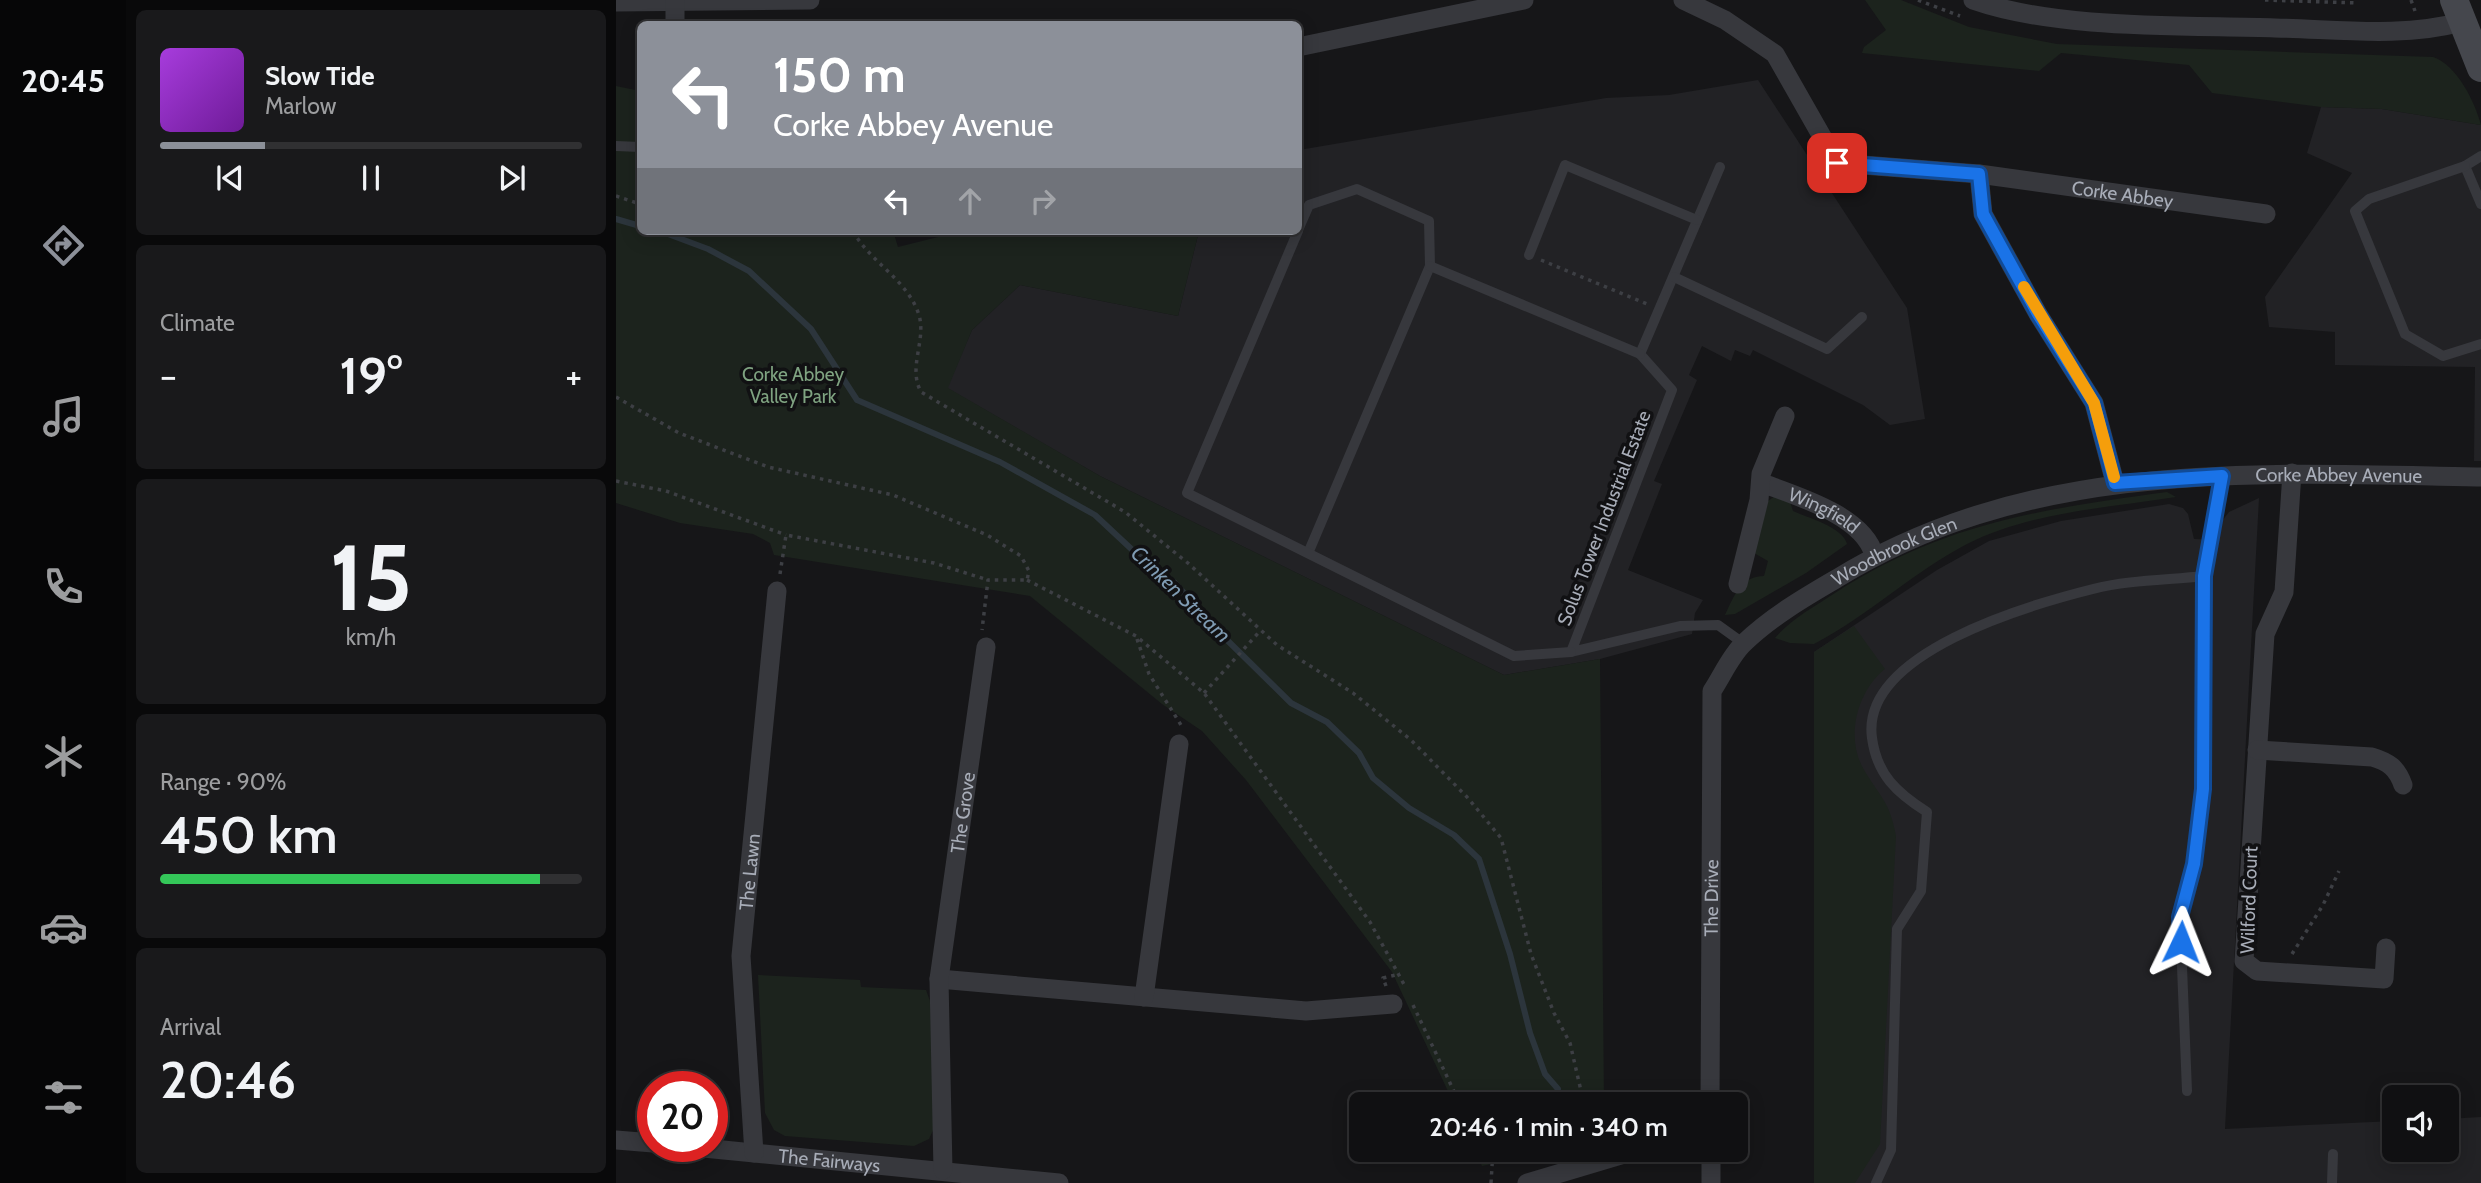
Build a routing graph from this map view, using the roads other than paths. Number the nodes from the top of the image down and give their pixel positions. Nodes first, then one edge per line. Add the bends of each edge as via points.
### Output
1 (810, 0) edge
2 (1524, 0) edge
3 (1683, 0) edge
4 (1973, 0) edge
5 (616, 2) edge
6 (675, 3) junction
7 (1467, 5) edge
8 (675, 21) edge
9 (2466, 21) edge
10 (1302, 46) edge
11 (2481, 68) edge
12 (616, 146) edge
13 (637, 146) edge
14 (2481, 156) edge
15 (2465, 166) junction
16 (1720, 167) dead end
17 (1979, 174) junction
18 (2481, 204) edge
19 (2266, 214) dead end
20 (1697, 220) junction
21 (1302, 222) edge
22 (1296, 235) edge
23 (1529, 255) road end
24 (1430, 266) junction
25 (1674, 277) junction
26 (1862, 317) dead end
27 (2481, 344) edge
28 (1640, 354) junction
29 (1785, 416) dead end
30 (2292, 473) junction
31 (2222, 476) junction
32 (2481, 477) edge
33 (1762, 483) junction
34 (2115, 483) junction
35 (1309, 551) junction
36 (1874, 555) junction
37 (2204, 576) junction
38 (1738, 584) dead end
39 (778, 591) road end
40 (1743, 643) junction
41 (986, 647) road end
42 (1571, 652) junction
43 (1712, 691) joint
44 (1179, 744) road end
45 (2257, 750) junction
46 (2403, 786) dead end
47 (2386, 948) dead end
48 (939, 979) junction
49 (1144, 997) junction
50 (1392, 1004) dead end
51 (2187, 1091) dead end
52 (1710, 1092) edge
53 (616, 1140) edge
54 (637, 1142) edge
55 (728, 1150) edge
56 (754, 1153) junction
57 (2333, 1154) dead end
58 (1598, 1162) edge
59 (1711, 1162) edge
60 (943, 1170) junction
61 (1059, 1183) edge
62 (1527, 1183) edge
63 (1711, 1183) edge
64 (1876, 1183) edge
65 (2332, 1183) edge

1 - 6 street
2 - 7 street
3 - 17 street, Corke Abbey via 1725,20 1775,54 1837,163
4 - 9 street via 2053,18 2194,25 2358,30 2435,28
5 - 6 street
6 - 8 street
7 - 10 street
9 - 11 main road
12 - 13 lane
14 - 15 lane
15 - 18 lane
15 - 27 lane via 2369,199 2355,211 2405,334 2443,356
16 - 20 lane
17 - 19 street, Corke Abbey
17 - 34 street via 1983,214 2094,403
20 - 23 lane via 1565,165
20 - 25 lane
21 - 24 lane via 1309,205 1357,189 1429,221
22 - 35 lane via 1187,493
24 - 28 lane
24 - 35 lane
25 - 26 lane via 1827,349
25 - 28 lane
28 - 42 lane, Solus Tower Industrial Estate via 1672,390
29 - 33 street, Wingfield via 1761,474
30 - 31 street, Corke Abbey Avenue
30 - 32 street, Corke Abbey Avenue
30 - 45 street, Wilford Court via 2284,592 2265,634
31 - 34 street, Corke Abbey Avenue
31 - 37 lane
33 - 36 street, Wingfield via 1855,524
33 - 38 street, Wingfield via 1753,567
34 - 36 street, Woodbrook Glen via 1979,513
35 - 42 lane via 1514,656
36 - 40 street, Woodbrook Glen via 1797,602
37 - 51 lane via 2203,789 2194,864 2180,917
37 - 64 lane via 2095,588 1988,620 1897,673 1877,699 1870,726 1874,752 1896,792 1927,812 1922,891 1897,929 1891,1150
39 - 56 street, The Lawn via 741,956
40 - 42 lane, Solus Tower Industrial Estate via 1718,625 1680,626
40 - 43 street, Woodbrook Glen
41 - 48 street, The Grove
43 - 52 street, The Drive
44 - 49 street
45 - 46 street via 2372,757 2398,772
45 - 47 street, Wilford Court via 2244,961 2257,971 2384,979
48 - 49 street
48 - 60 street, The Grove
49 - 50 street via 1306,1011
53 - 54 street
55 - 56 street, The Fairways
56 - 60 street, The Fairways
57 - 65 lane
58 - 62 street
59 - 63 street
60 - 61 street, The Fairways

